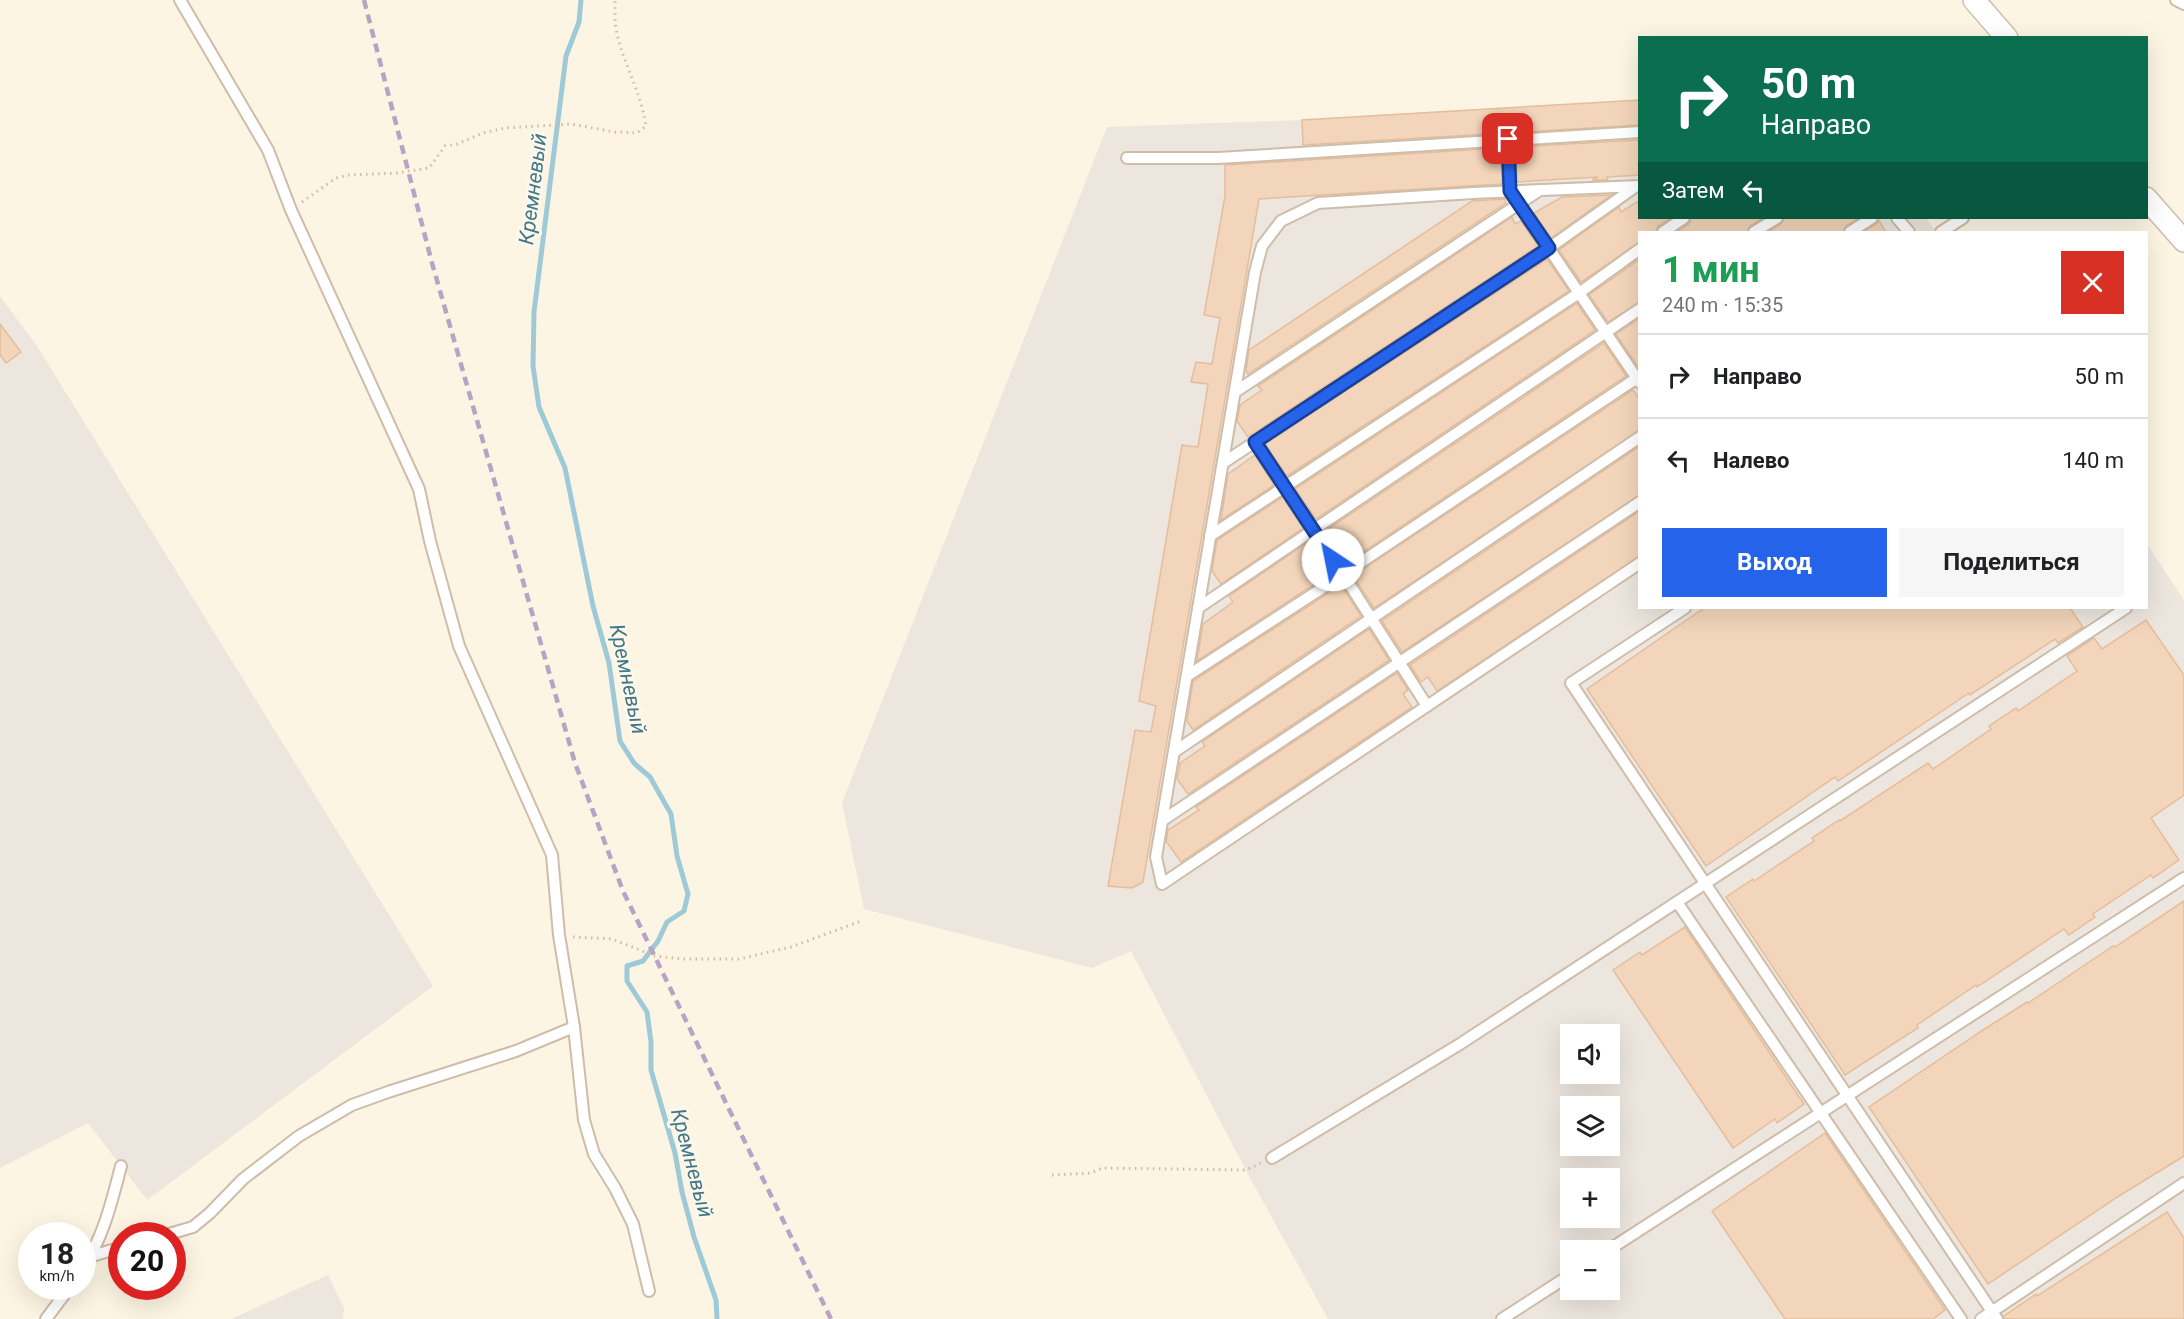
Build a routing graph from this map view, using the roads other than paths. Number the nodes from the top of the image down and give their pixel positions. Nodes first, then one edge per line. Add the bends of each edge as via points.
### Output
1 (180, 0) edge
2 (1974, 0) edge
3 (2176, 0) edge
4 (2184, 4) edge
5 (2005, 36) edge
6 (1638, 132) edge
7 (1508, 139) junction
8 (1126, 159) dead end
9 (1637, 186) edge
10 (1540, 190) junction
11 (1510, 191) junction
12 (2148, 200) edge
13 (1519, 204) junction
14 (1682, 219) edge
15 (1775, 219) edge
16 (1870, 219) edge
17 (1898, 219) edge
18 (1961, 219) edge
19 (1664, 231) edge
20 (1756, 231) edge
21 (1852, 231) edge
22 (1908, 231) edge
23 (1943, 231) edge
24 (2184, 241) edge
25 (1549, 248) junction
26 (1638, 250) edge
27 (1579, 293) junction
28 (1638, 310) edge
29 (1605, 332) junction
30 (1638, 379) edge
31 (1235, 392) junction
32 (1638, 438) edge
33 (1255, 442) junction
34 (1223, 463) junction
35 (1284, 488) junction
36 (1638, 503) edge
37 (1313, 530) junction
38 (1210, 536) junction
39 (1638, 564) edge
40 (1343, 574) junction
41 (1198, 608) junction
42 (1683, 609) edge
43 (2124, 609) edge
44 (1371, 619) junction
45 (1398, 663) junction
46 (1187, 676) junction
47 (1427, 706) junction
48 (1174, 752) junction
49 (1162, 820) junction
50 (2184, 878) edge
51 (1704, 884) junction
52 (1677, 902) junction
53 (574, 1027) junction
54 (1846, 1095) junction
55 (1820, 1113) junction
56 (1272, 1158) road end
57 (121, 1166) dead end
58 (2184, 1184) edge
59 (186, 1229) edge
60 (1620, 1243) edge
61 (96, 1245) edge
62 (1560, 1281) edge
63 (649, 1291) dead end
64 (60, 1300) edge
65 (1995, 1315) edge
66 (46, 1319) edge
67 (1502, 1319) edge
68 (1960, 1319) edge
69 (1981, 1319) edge

1 - 53 lane via 268,150 291,210 420,489 459,646 552,855 559,935
2 - 5 street
3 - 4 lane
6 - 7 lane
7 - 8 lane via 1218,158
7 - 11 lane
9 - 10 lane
9 - 25 lane
10 - 11 lane
10 - 13 lane
11 - 13 lane
11 - 31 lane via 1318,204 1281,221 1262,246 1255,272
12 - 24 street
13 - 25 lane
13 - 31 lane
14 - 19 lane
15 - 20 lane
16 - 21 lane
17 - 22 lane
18 - 23 lane
25 - 27 lane
25 - 33 lane
26 - 27 lane
27 - 29 lane
27 - 35 lane
28 - 29 lane
29 - 30 lane
29 - 37 lane
30 - 40 lane
31 - 34 lane
32 - 44 lane
33 - 34 lane
33 - 35 lane
34 - 38 lane
35 - 37 lane
35 - 38 lane
36 - 45 lane
37 - 40 lane
37 - 41 lane
38 - 41 lane
39 - 47 lane
40 - 44 lane
40 - 46 lane
41 - 46 lane
42 - 51 lane via 1572,683
43 - 51 lane
44 - 45 lane
44 - 48 lane
45 - 47 lane
45 - 49 lane
46 - 48 lane
47 - 49 lane via 1162,884 1156,857
48 - 49 lane
50 - 54 lane
51 - 52 lane
51 - 54 lane
52 - 55 lane
52 - 56 lane via 1460,1044
53 - 59 lane via 516,1052 352,1105 299,1136
53 - 63 lane via 584,1120 594,1154 633,1224
54 - 55 lane
54 - 65 lane
55 - 60 lane
55 - 68 lane
57 - 61 lane
58 - 65 lane
62 - 67 lane
64 - 66 lane
65 - 69 lane

